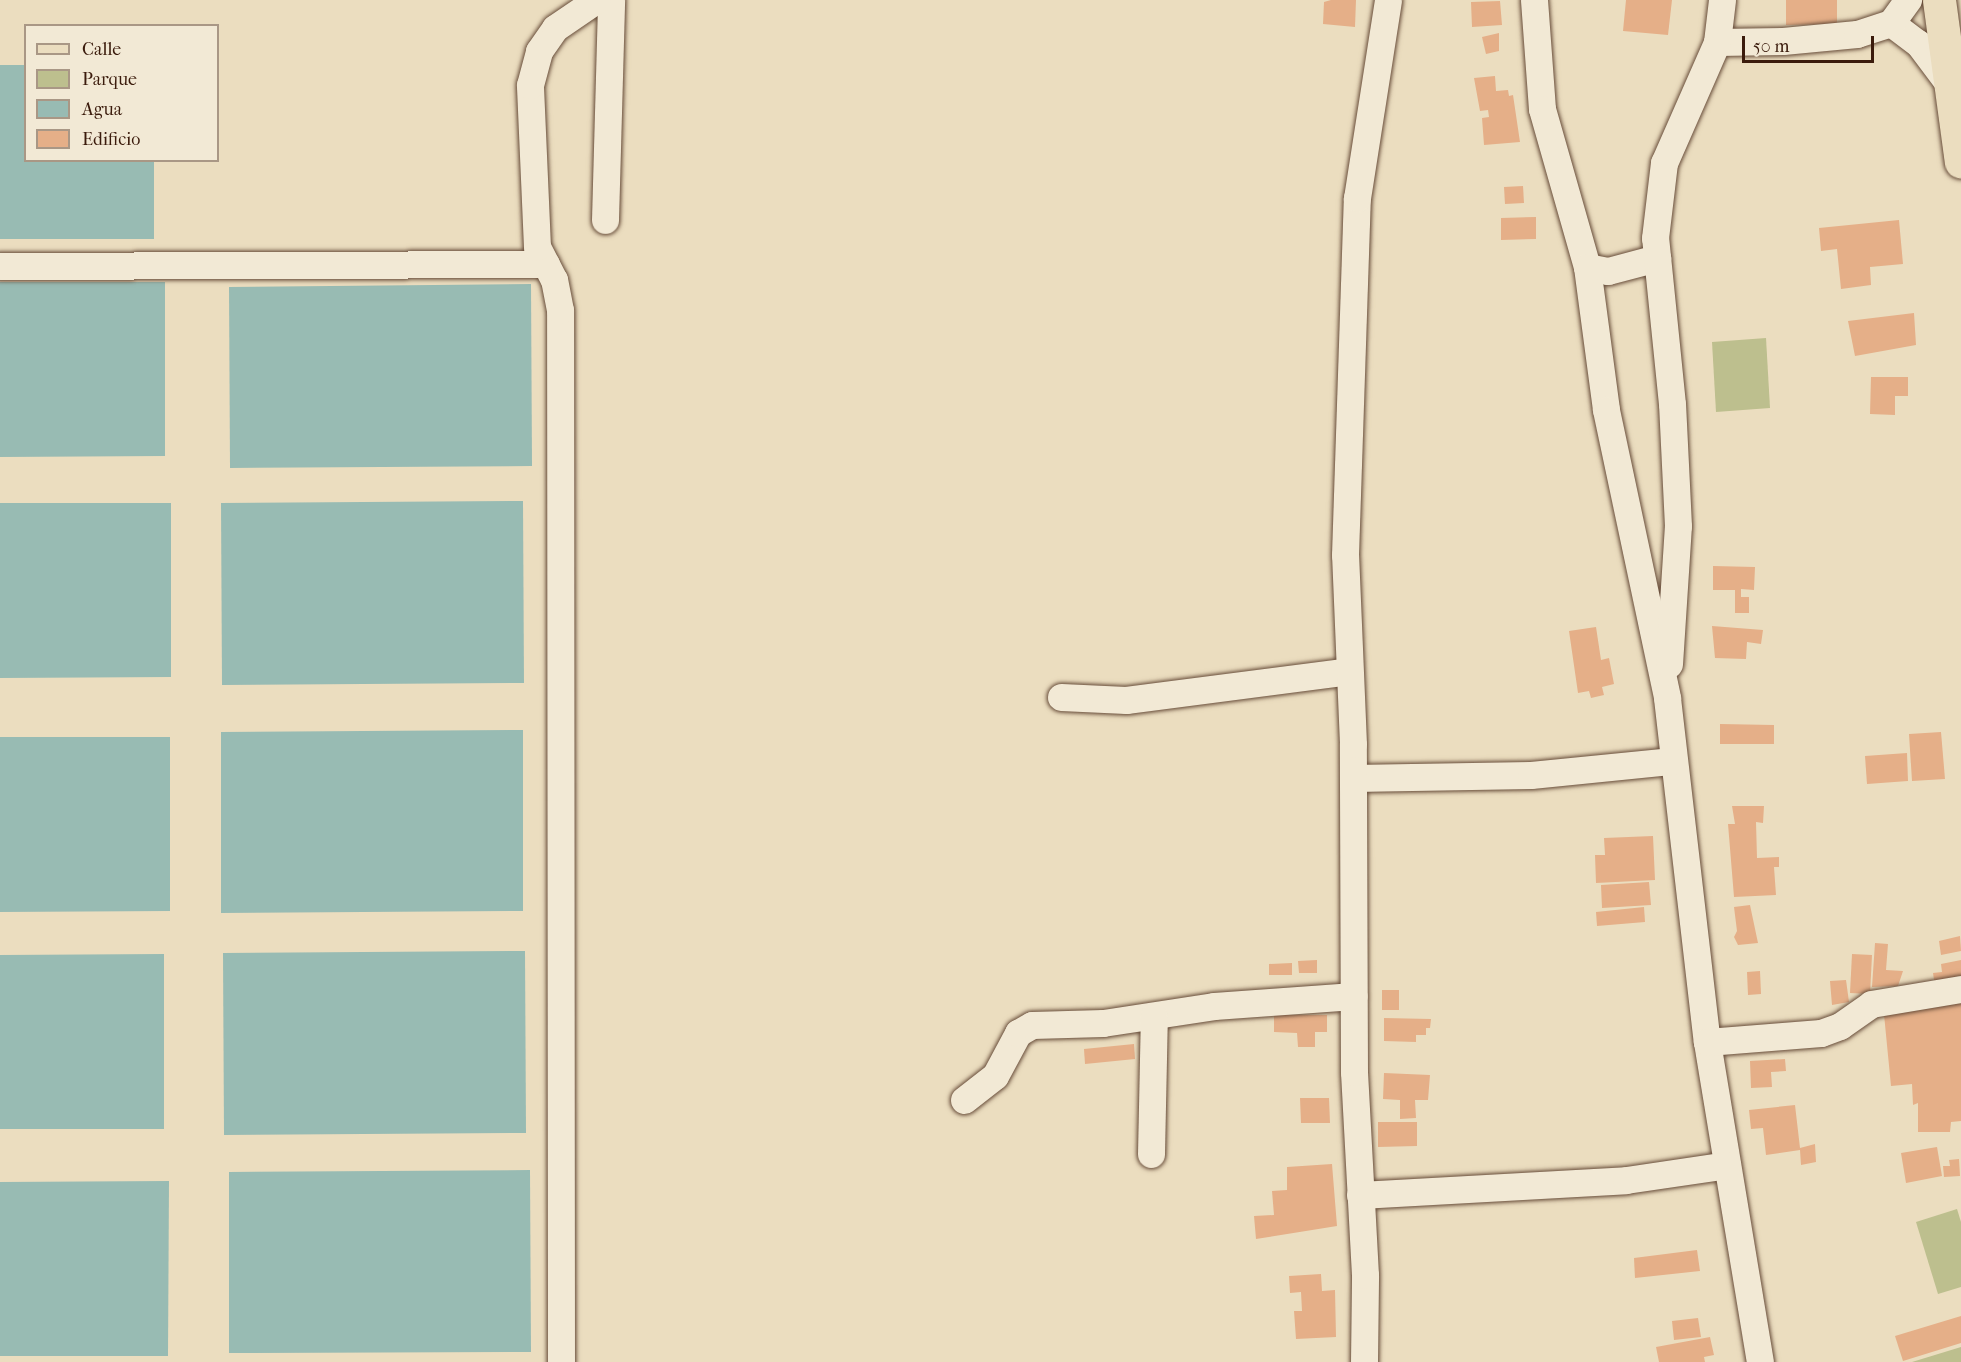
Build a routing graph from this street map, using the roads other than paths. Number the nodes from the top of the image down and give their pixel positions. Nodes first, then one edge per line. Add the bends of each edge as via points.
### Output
1 (596, 0) edge
2 (611, 0) edge
3 (1388, 0) edge
4 (1534, 0) edge
5 (1722, 0) edge
6 (1908, 0) edge
7 (1939, 0) edge
8 (1890, 23) junction
9 (1717, 42) junction
10 (1951, 88) junction
11 (1961, 162) edge
12 (605, 220) dead end
13 (1657, 258) junction
14 (546, 264) junction
15 (0, 266) edge
16 (1587, 267) junction
17 (1348, 670) junction
18 (1061, 697) dead end
19 (1667, 699) junction
20 (1672, 761) junction
21 (1353, 778) junction
22 (1961, 989) edge
23 (1354, 996) junction
24 (1154, 1016) junction
25 (1707, 1042) junction
26 (964, 1100) dead end
27 (1151, 1154) dead end
28 (1726, 1165) junction
29 (1360, 1195) junction
30 (561, 1362) edge
31 (1364, 1362) edge
32 (1760, 1362) edge

1 - 14 street via 555,28 538,51 530,85 537,247
2 - 12 street
3 - 17 street via 1357,198 1345,555
4 - 16 street via 1542,109
5 - 9 street
6 - 8 street
7 - 10 main road
8 - 9 street via 1857,34
8 - 10 street via 1918,43
9 - 13 street via 1664,162 1655,238
10 - 11 main road
13 - 16 street via 1608,271
13 - 19 street via 1672,405 1678,526
14 - 15 street
14 - 30 street via 560,310
16 - 19 street via 1606,410
17 - 18 street via 1213,685 1126,700
17 - 21 street
19 - 20 street
20 - 21 street via 1531,775
20 - 25 street
21 - 23 street
22 - 25 street via 1871,1004 1840,1026 1821,1033
23 - 24 street via 1214,1006
23 - 29 street
24 - 26 street via 1102,1023 1032,1025 1018,1033 995,1076
24 - 27 street
25 - 28 street
28 - 29 street via 1626,1180
28 - 32 street
29 - 31 street

